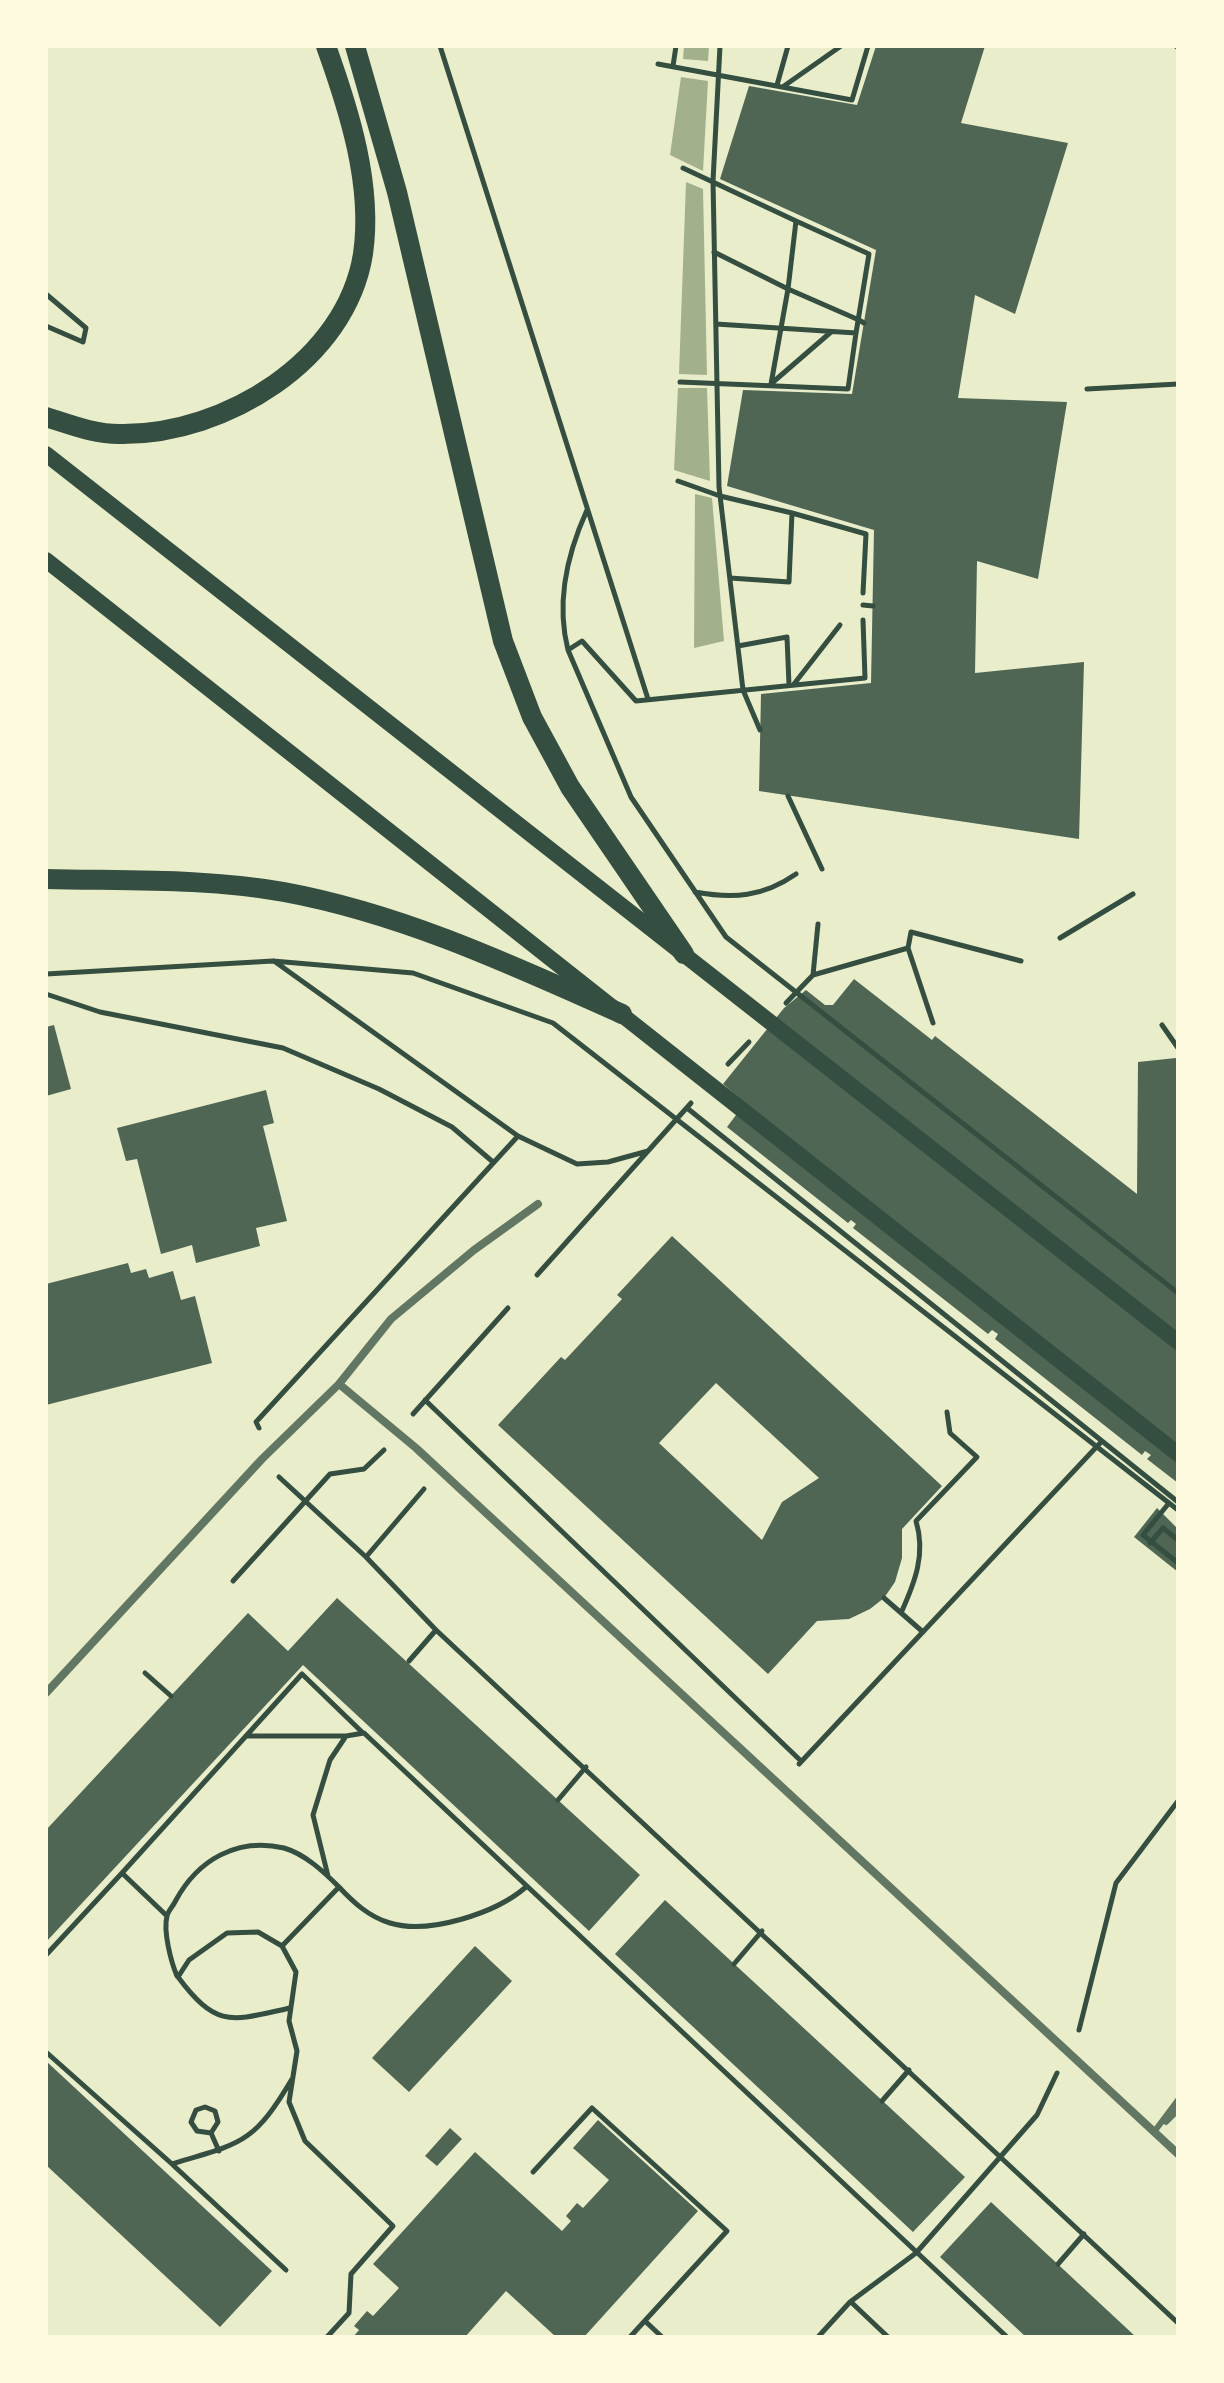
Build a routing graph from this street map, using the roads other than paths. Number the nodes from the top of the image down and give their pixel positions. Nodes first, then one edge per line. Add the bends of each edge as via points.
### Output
1 (326, 46) edge
2 (355, 46) edge
3 (46, 417) edge
4 (46, 454) edge
5 (46, 560) edge
6 (46, 879) edge
7 (686, 956) junction
8 (622, 1014) junction
9 (538, 1204) dead end
10 (1178, 1342) edge
11 (339, 1384) junction
12 (1178, 1454) edge
13 (46, 1693) edge
14 (1178, 2100) edge
15 (1178, 2110) edge
16 (1154, 2132) junction
17 (1178, 2154) edge

1 - 3 main road via 359,163 365,209 356,280 326,334 273,385 197,421 123,434 98,433
2 - 7 main road via 397,192 503,641 532,717 570,787
4 - 7 main road
5 - 8 main road
6 - 8 main road via 183,882 324,901 463,944
7 - 10 main road
8 - 12 main road
9 - 11 street via 391,1319
11 - 13 street via 264,1456
11 - 16 street via 416,1448
14 - 16 lane
15 - 16 lane
16 - 17 street

